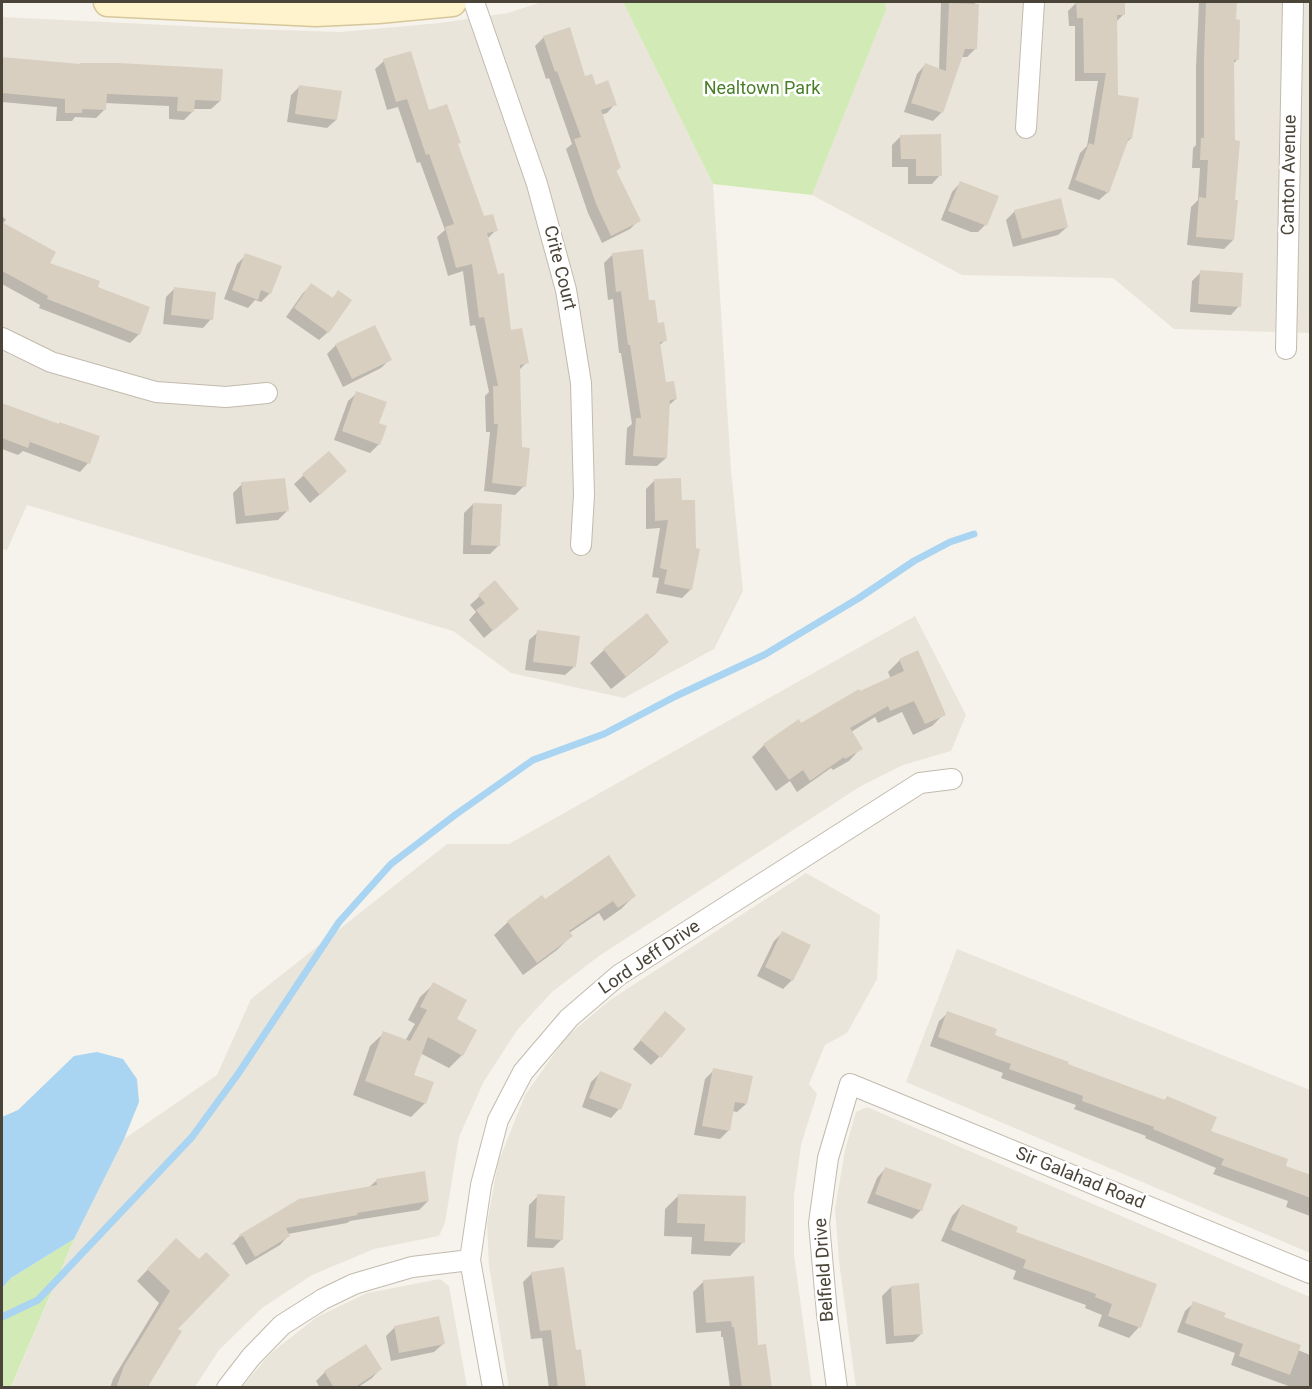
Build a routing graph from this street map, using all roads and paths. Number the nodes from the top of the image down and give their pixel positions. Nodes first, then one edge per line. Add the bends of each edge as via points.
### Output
1 (108, 2) edge
2 (452, 2) edge
3 (474, 2) edge
4 (1034, 2) edge
5 (1293, 2) edge
6 (1026, 128) dead end
7 (2, 338) edge
8 (1286, 349) dead end
9 (267, 393) dead end
10 (581, 545) dead end
11 (952, 779) dead end
12 (850, 1084) joint
13 (470, 1260) junction
14 (1311, 1273) edge
15 (226, 1388) edge
16 (493, 1388) edge
17 (837, 1388) edge

1 - 2 street via 316,12
3 - 10 street, Crite Court via 537,184 566,290 581,383
4 - 6 street
5 - 8 street, Canton Avenue
7 - 9 street via 51,362 156,392 226,398
11 - 13 street, Lord Jeff Drive via 920,783 619,975 569,1018 523,1072 498,1120 481,1185
12 - 14 street, Sir Galahad Road
12 - 17 street, Belfield Drive via 828,1158 819,1223
13 - 15 street via 412,1267 354,1284 323,1299 282,1324
13 - 16 street, Lord Jeff Drive

